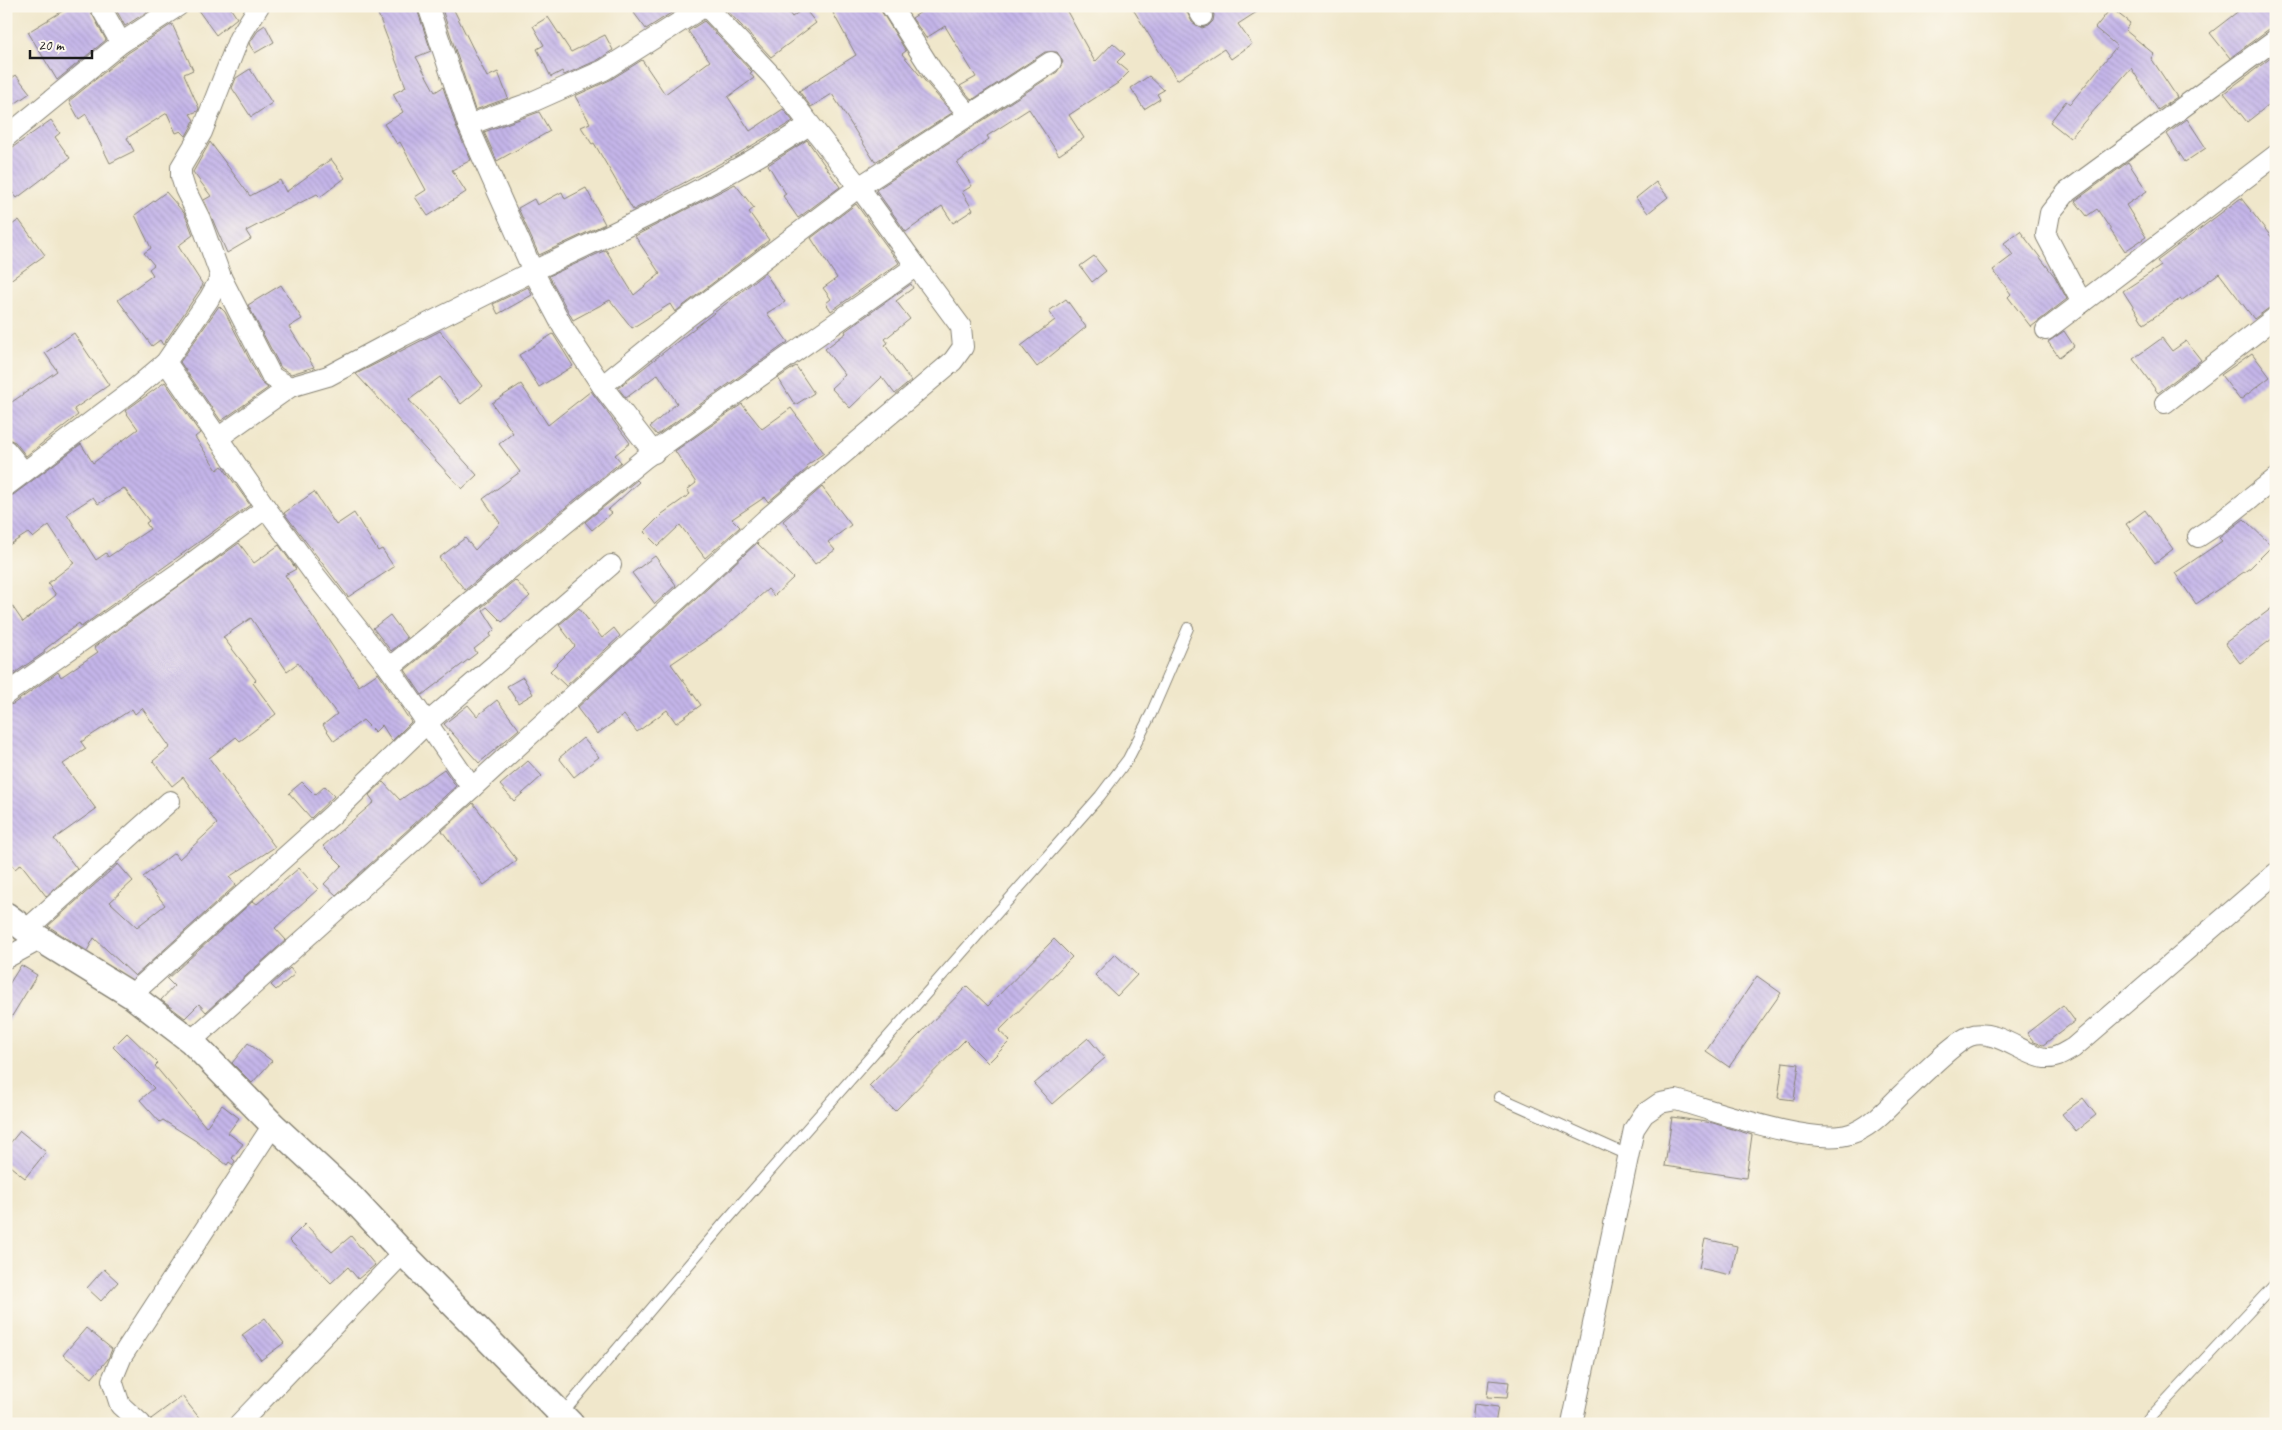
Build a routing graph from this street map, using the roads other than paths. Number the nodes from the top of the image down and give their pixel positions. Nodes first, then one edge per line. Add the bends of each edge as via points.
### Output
1 (100, 6) edge
2 (178, 6) edge
3 (260, 6) edge
4 (428, 6) edge
5 (705, 6) edge
6 (895, 8) edge
7 (2276, 39) edge
8 (121, 43) junction
9 (1051, 62) dead end
10 (969, 115) junction
11 (468, 125) junction
12 (809, 125) junction
13 (6, 136) edge
14 (2276, 156) edge
15 (859, 187) junction
16 (916, 266) junction
17 (533, 271) junction
18 (221, 277) junction
19 (2082, 303) junction
20 (2276, 317) edge
21 (2046, 330) dead end
22 (166, 362) junction
23 (602, 386) junction
24 (290, 387) junction
25 (2165, 402) dead end
26 (218, 438) junction
27 (6, 450) edge
28 (654, 453) junction
29 (24, 472) junction
30 (2276, 478) edge
31 (6, 486) edge
32 (266, 508) junction
33 (2198, 537) dead end
34 (611, 565) dead end
35 (1188, 628) dead end
36 (389, 668) junction
37 (6, 694) edge
38 (427, 723) junction
39 (472, 788) junction
40 (170, 801) dead end
41 (2276, 873) edge
42 (6, 915) edge
43 (34, 935) junction
44 (6, 958) edge
45 (131, 995) junction
46 (191, 1041) junction
47 (1499, 1097) dead end
48 (273, 1124) junction
49 (1628, 1155) junction
50 (403, 1253) junction
51 (2276, 1283) edge
52 (566, 1419) edge
53 (141, 1424) edge
54 (238, 1424) edge
55 (1572, 1424) edge
56 (2144, 1424) edge

1 - 8 street
2 - 8 street
3 - 18 street via 239,38 202,132 181,167 183,182
4 - 11 street
5 - 11 street via 604,70 532,102
5 - 12 street via 773,77
6 - 10 street via 933,72
7 - 19 street via 2067,192 2050,213 2046,235
8 - 13 street
9 - 10 street
10 - 15 street
11 - 17 street
12 - 15 street
12 - 17 street via 761,156 645,218
14 - 19 street
15 - 16 street
15 - 23 street
16 - 28 street
16 - 39 street via 961,327 963,347 953,361 764,520
17 - 23 street via 564,329
17 - 24 street via 328,376
18 - 22 street
18 - 24 street via 272,377
19 - 21 street
20 - 25 street
22 - 26 street
22 - 29 street
23 - 28 street
24 - 26 street
26 - 32 street
27 - 29 street
28 - 36 street
29 - 31 street
30 - 33 street
32 - 36 street
32 - 37 street
34 - 38 street
35 - 52 lane via 1128,759 1100,796 725,1222
36 - 38 street
38 - 39 street
38 - 45 street via 332,815
39 - 46 street
40 - 43 street
41 - 49 street via 2059,1057 2044,1058 1988,1035 1970,1036 1870,1124 1850,1134 1826,1137 1801,1134 1676,1100 1660,1103 1644,1114 1634,1129
42 - 43 street
43 - 44 street
43 - 45 street
45 - 46 street
46 - 48 street
47 - 49 lane
48 - 50 street via 352,1198
48 - 53 street via 122,1356 112,1380 120,1405
49 - 55 street
50 - 52 street
50 - 54 street
51 - 56 lane

